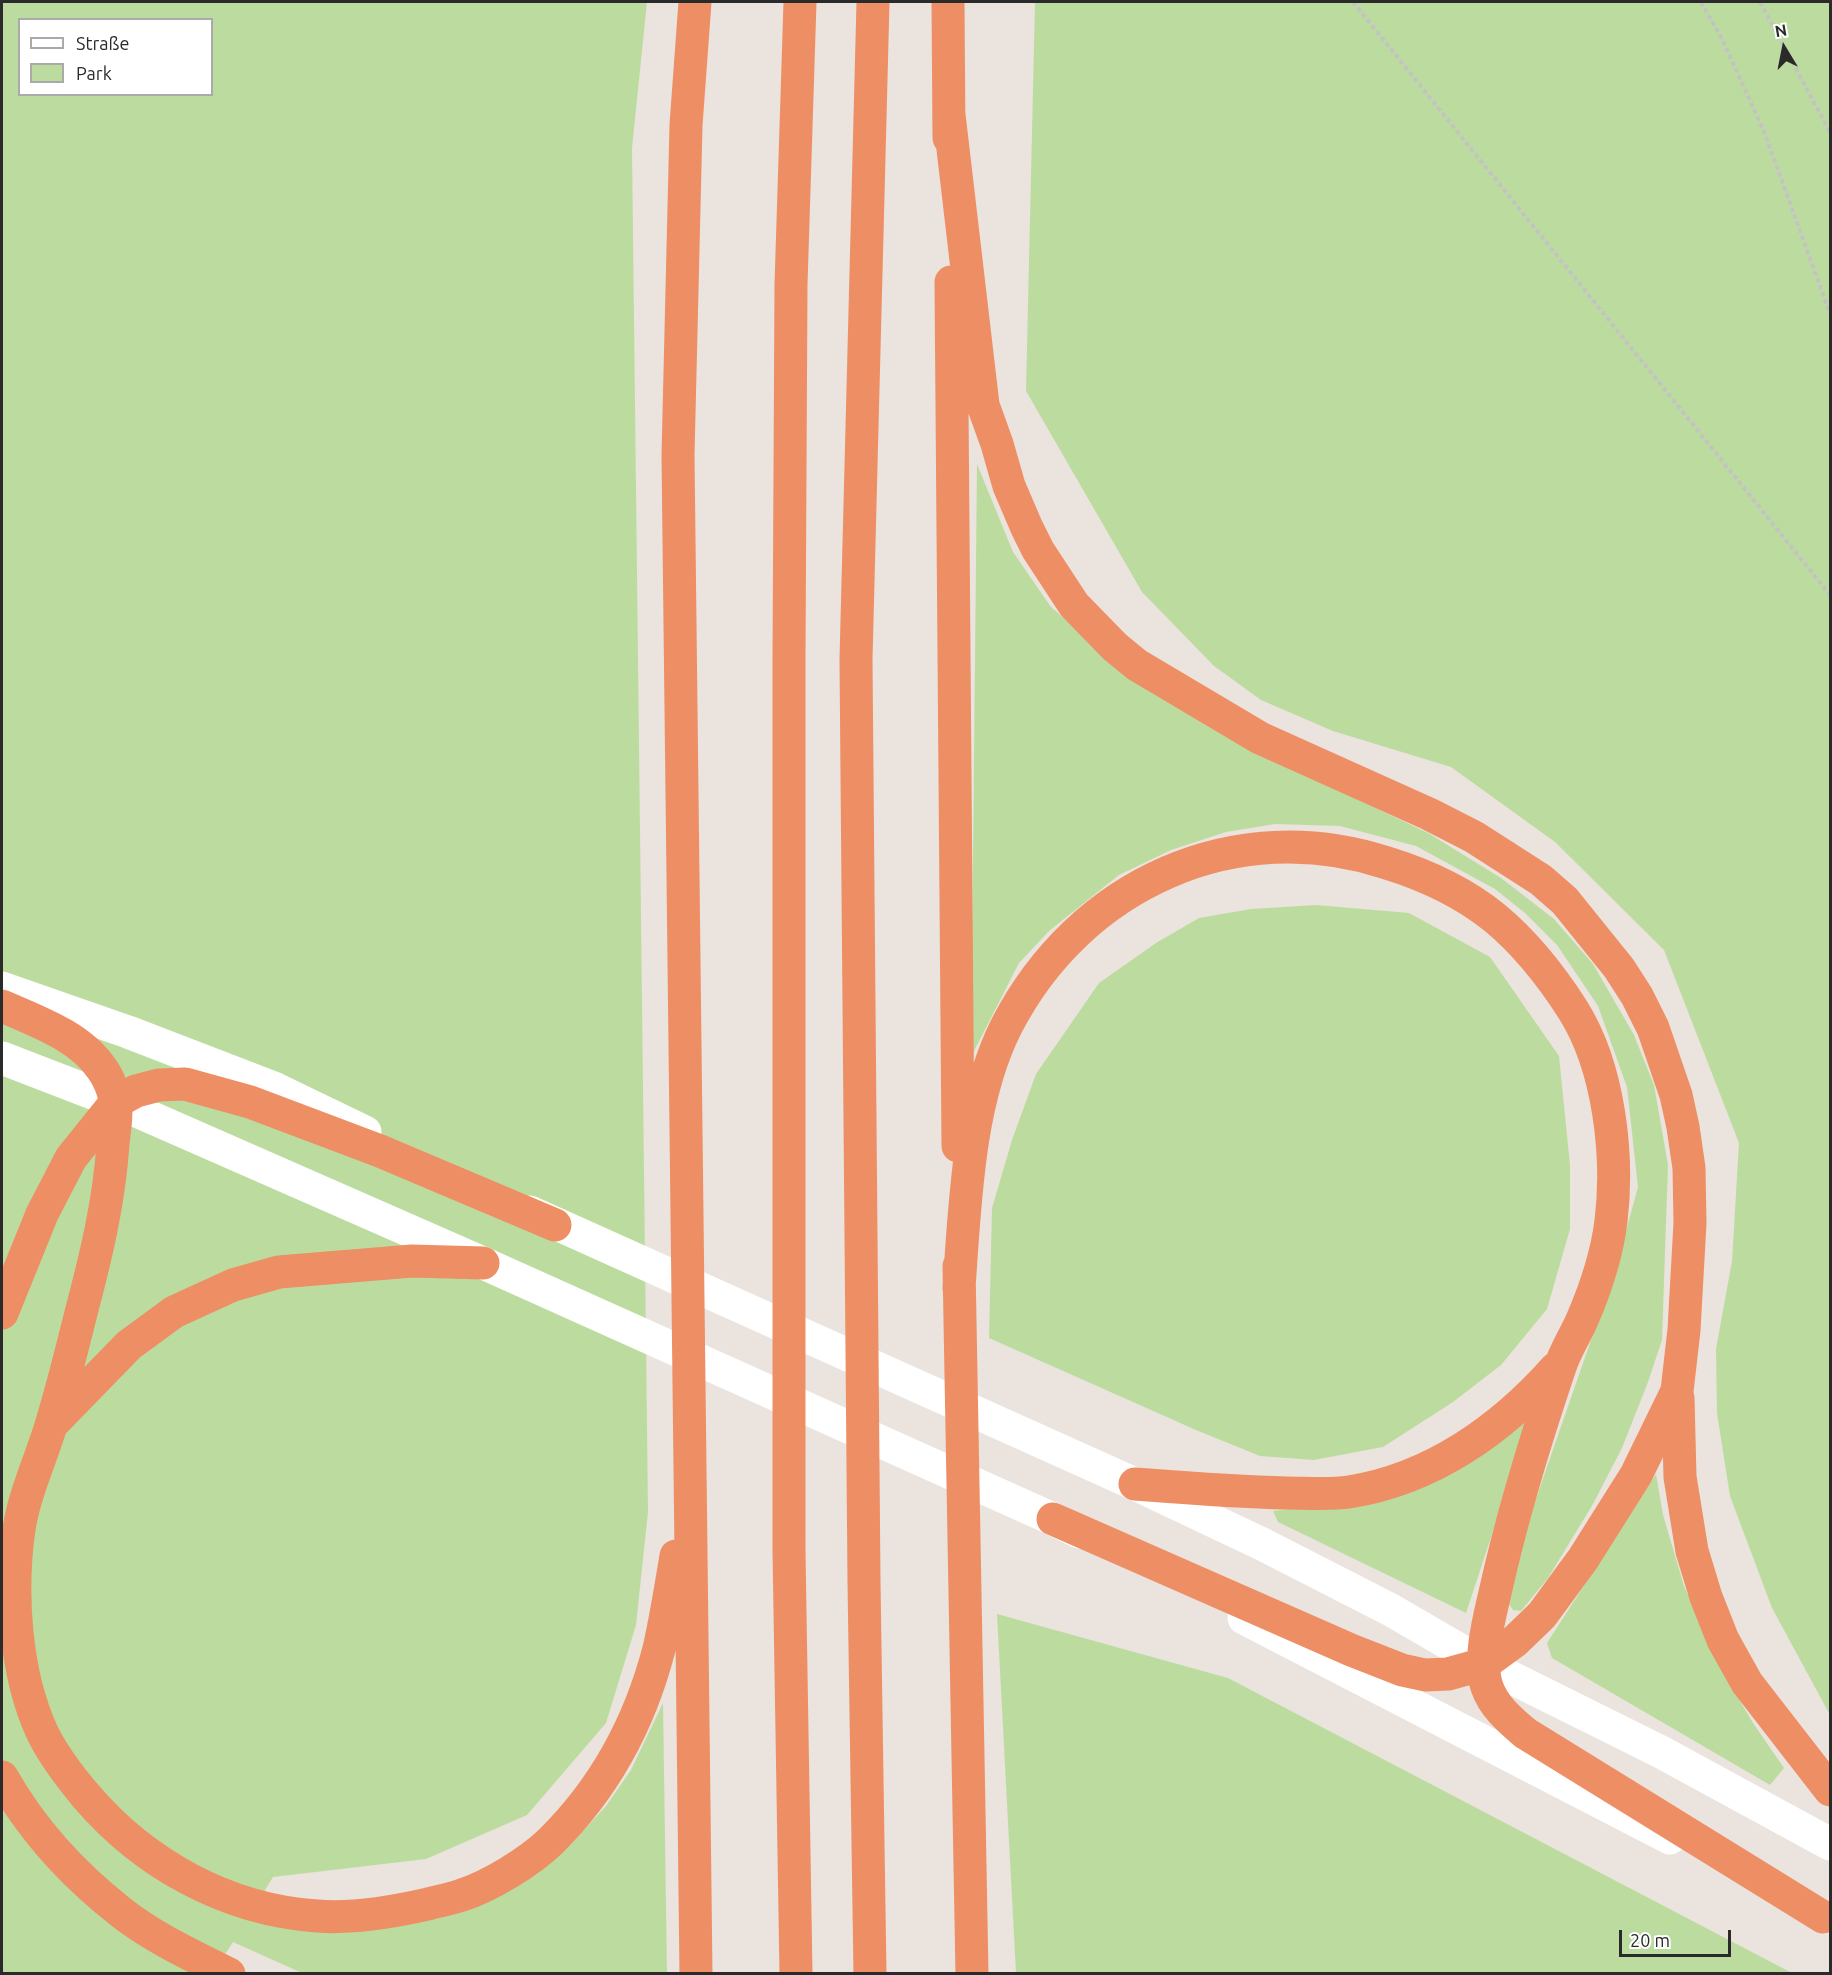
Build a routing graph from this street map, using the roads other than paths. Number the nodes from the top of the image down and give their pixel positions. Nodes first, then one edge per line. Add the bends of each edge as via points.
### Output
1 (695, 2) edge
2 (800, 2) edge
3 (873, 2) edge
4 (948, 2) edge
5 (949, 115) junction
6 (2, 987) edge
7 (2, 1005) edge
8 (2, 1058) edge
9 (116, 1102) junction
10 (568, 1230) junction
11 (483, 1263) junction
12 (959, 1288) junction
13 (2, 1313) edge
14 (1562, 1362) junction
15 (1677, 1391) junction
16 (52, 1424) junction
17 (1136, 1484) junction
18 (690, 1486) junction
19 (1042, 1514) junction
20 (1484, 1664) junction
21 (2, 1777) edge
22 (1830, 1790) edge
23 (1830, 1844) edge
24 (1827, 1919) edge
25 (229, 1974) edge
26 (696, 1974) edge
27 (796, 1974) edge
28 (870, 1974) edge
29 (972, 1974) edge

1 - 18 highway via 686,125 678,455
2 - 27 highway via 791,284 789,656 789,1551
3 - 28 highway via 856,659
4 - 5 highway
5 - 12 highway
5 - 15 highway via 983,405 1027,528 1074,605 1137,665 1260,738 1456,828 1508,857 1565,901 1637,996 1653,1028 1676,1095 1689,1168 1690,1223
6 - 10 main road via 276,1089
7 - 9 highway via 65,1036 89,1053 104,1071
8 - 9 main road
9 - 10 highway via 159,1085 185,1084 214,1091 380,1151
9 - 11 main road
9 - 13 highway via 66,1167 42,1214
9 - 16 highway via 103,1226
10 - 17 main road
11 - 16 highway via 412,1261 279,1272 233,1285 174,1312 129,1345
11 - 19 main road
12 - 14 highway via 966,1180 984,1084 1006,1027 1050,960 1097,914 1176,868 1250,849 1330,849 1361,854 1430,878 1466,897 1525,948 1576,1013 1599,1070 1607,1104 1613,1179 1611,1223 1600,1267
12 - 29 highway
14 - 17 highway via 1532,1395 1487,1431 1435,1466 1395,1481 1348,1492 1317,1493
14 - 20 highway via 1505,1546
15 - 20 highway via 1636,1475 1583,1559 1542,1615
15 - 22 highway via 1680,1477 1692,1551 1706,1597 1723,1640 1747,1683
16 - 18 highway via 34,1470 20,1526 15,1579 17,1632 26,1685 42,1733 68,1775 146,1853 222,1894 266,1909 319,1917 393,1911 464,1895 513,1870 549,1843 576,1812 607,1773 636,1717 659,1649
17 - 20 main road via 1391,1610
18 - 26 highway
19 - 20 highway via 1402,1670 1448,1674
19 - 24 main road
20 - 23 main road via 1661,1752
20 - 24 highway via 1486,1684 1494,1700 1525,1733
21 - 25 highway via 61,1859 123,1914

